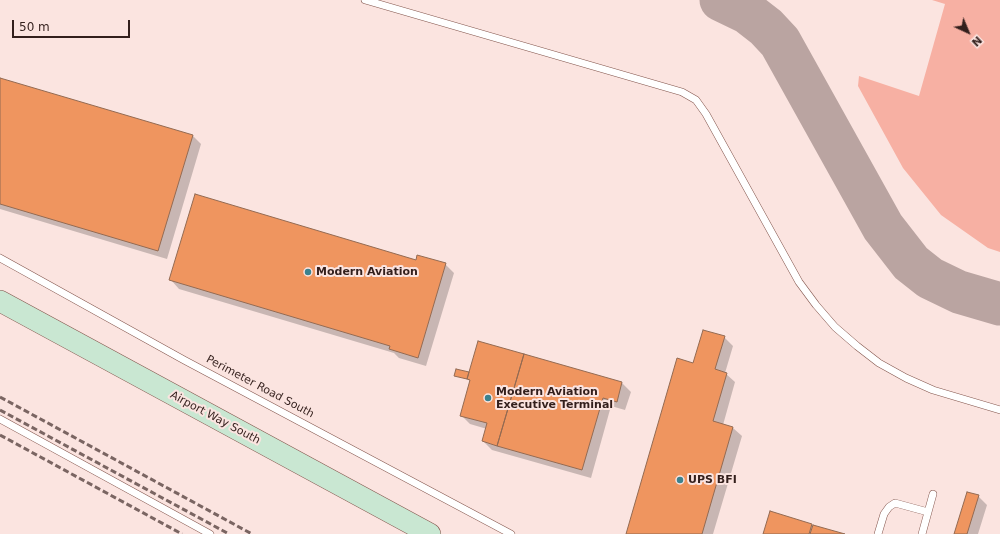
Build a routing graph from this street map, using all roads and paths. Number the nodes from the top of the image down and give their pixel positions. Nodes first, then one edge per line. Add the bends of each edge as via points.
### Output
1 (365, 0) edge
2 (0, 258) edge
3 (0, 301) edge
4 (1000, 410) edge
5 (0, 419) edge
6 (933, 494) dead end
7 (928, 512) junction
8 (210, 534) edge
9 (430, 534) edge
10 (511, 534) edge
11 (878, 534) edge
12 (922, 534) edge

1 - 4 lane via 682,92 696,100 799,282 816,306 835,326 879,363 906,378 933,390
2 - 10 lane, Perimeter Road South via 184,360
3 - 9 main road, Airport Way South
5 - 8 lane
6 - 7 lane
7 - 11 lane via 896,503 884,514
7 - 12 lane

